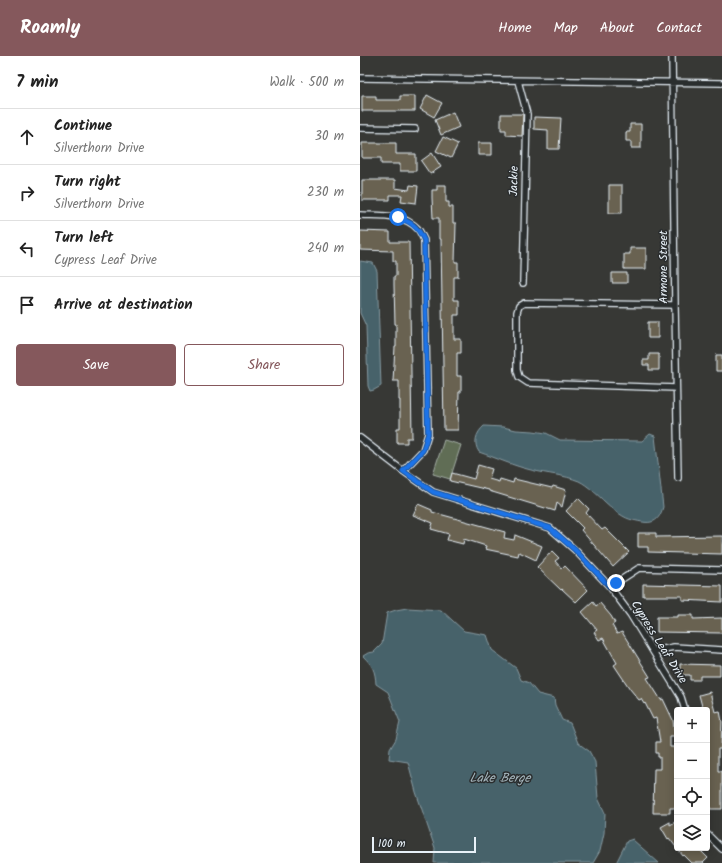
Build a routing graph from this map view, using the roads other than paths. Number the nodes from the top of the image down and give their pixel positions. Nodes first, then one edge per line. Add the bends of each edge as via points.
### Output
1 (672, 56) edge
2 (360, 78) edge
3 (518, 81) junction
4 (673, 82) junction
5 (722, 83) edge
6 (360, 128) edge
7 (415, 129) dead end
8 (360, 215) edge
9 (523, 284) dead end
10 (675, 305) junction
11 (676, 388) junction
12 (360, 438) edge
13 (403, 471) junction
14 (678, 478) dead end
15 (722, 570) edge
16 (610, 587) junction
17 (722, 650) edge
18 (654, 651) junction
19 (684, 707) edge
20 (710, 837) edge
21 (722, 849) edge

1 - 4 street, Armone Street
2 - 3 street
3 - 4 street
3 - 9 street, Jackie via 527,114
4 - 5 street
4 - 10 street, Armone Street
6 - 7 street
8 - 13 street via 398,217 418,229 424,240 428,434 423,450
10 - 11 street, Armone Street
10 - 11 street via 524,303 519,306 517,312 517,370 520,377 528,383
11 - 14 street, Armone Street
12 - 13 street, Cypress Leaf Drive
13 - 16 street, Cypress Leaf Drive via 433,492 550,528
15 - 16 street via 639,568
16 - 18 street, Cypress Leaf Drive
17 - 18 street via 674,647
18 - 19 street, Cypress Leaf Drive via 682,698
20 - 21 street

